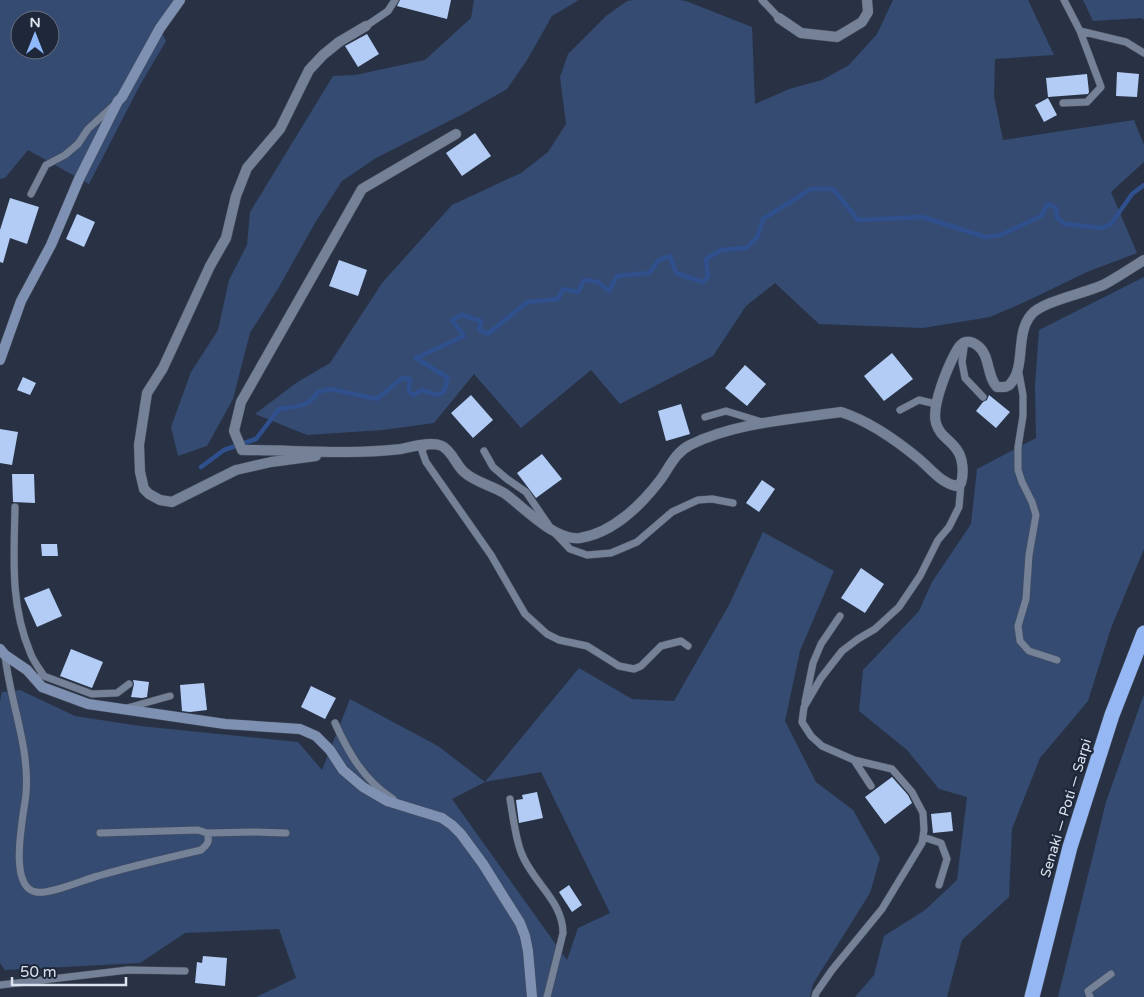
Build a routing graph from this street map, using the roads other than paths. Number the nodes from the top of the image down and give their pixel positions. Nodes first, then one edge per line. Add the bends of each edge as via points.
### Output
1 (180, 0) edge
2 (395, 0) edge
3 (762, 0) edge
4 (867, 0) edge
5 (1064, 0) edge
6 (779, 18) joint
7 (366, 26) joint
8 (1080, 31) junction
9 (1144, 53) edge
10 (118, 101) junction
11 (1063, 103) dead end
12 (456, 134) dead end
13 (31, 194) dead end
14 (1144, 260) edge
15 (965, 341) junction
16 (0, 360) edge
17 (1018, 368) junction
18 (983, 397) dead end
19 (936, 404) junction
20 (900, 410) dead end
21 (705, 417) dead end
22 (766, 423) junction
23 (425, 446) junction
24 (356, 451) junction
25 (484, 451) dead end
26 (961, 483) junction
27 (733, 503) dead end
28 (15, 507) dead end
29 (552, 530) junction
30 (840, 616) dead end
31 (1144, 632) edge
32 (688, 646) dead end
33 (3, 652) edge
34 (1058, 660) dead end
35 (27, 670) junction
36 (44, 676) junction
37 (129, 684) dead end
38 (170, 696) dead end
39 (804, 707) junction
40 (124, 709) junction
41 (335, 723) dead end
42 (854, 760) junction
43 (871, 786) dead end
44 (510, 799) dead end
45 (404, 807) junction
46 (100, 833) dead end
47 (207, 833) junction
48 (286, 833) dead end
49 (923, 837) junction
50 (939, 885) dead end
51 (185, 971) dead end
52 (1111, 974) dead end
53 (0, 984) edge
54 (532, 997) edge
55 (547, 997) edge
56 (816, 997) edge
57 (1032, 997) edge
58 (1090, 997) edge

1 - 10 street
2 - 7 lane via 388,11
3 - 6 lane
4 - 6 street via 868,12 862,22 837,37 801,33
5 - 8 lane
7 - 24 street via 323,54 310,70 280,129 247,168 226,238 148,393 139,445 144,489 160,500 172,502 236,470
8 - 9 lane via 1126,42
8 - 11 lane via 1101,86 1087,102
10 - 13 lane via 78,144 46,164
10 - 16 street via 51,245 21,301
12 - 24 street via 362,190 241,402 234,431 242,450
14 - 17 street via 1104,284 1032,313 1025,324
15 - 17 street via 980,347 997,387 1007,387 1012,383
15 - 18 lane via 962,362 965,378
15 - 19 street via 952,359
17 - 34 lane via 1023,416 1018,470 1036,515 1026,600 1018,626 1020,641 1029,650
19 - 20 lane via 919,400
19 - 26 street via 934,413 940,433 957,450 961,460
21 - 22 lane via 726,412
22 - 26 street via 841,412 854,416 911,453 947,484 956,486
22 - 29 street via 732,429 689,445 676,456 660,480 634,508 598,533 579,538
23 - 24 street
23 - 29 street via 441,446 464,473 503,492
23 - 32 lane via 422,451 426,462 491,555 525,614 547,634 587,646 619,666 634,669 661,646 681,641
25 - 29 lane via 493,467 526,492
26 - 39 lane via 959,507 899,607 875,629 842,651
27 - 29 lane via 698,500 672,512 637,542 611,553 587,555 570,549
28 - 36 lane via 13,580 18,618 30,654
30 - 39 lane via 821,644 813,663
31 - 57 highway, Senaki — Poti — Sarpi via 1112,714 1070,847
33 - 35 street
33 - 47 lane via 27,769 20,847 20,874 26,886 34,892 44,893 201,850 208,844
35 - 36 lane
35 - 40 street via 42,687 88,704
36 - 37 lane via 92,694 117,693
38 - 40 lane
39 - 42 lane via 802,722 811,736 822,746
40 - 45 street via 225,724 300,728 316,736 343,770 363,787
41 - 45 lane via 358,767 370,781
42 - 43 lane
42 - 49 lane via 892,769 912,792 922,813
44 - 55 lane via 521,852 563,923
45 - 54 street via 442,818 452,825 483,864 526,936
46 - 47 lane via 198,830
47 - 48 lane
49 - 50 lane via 941,843 947,859
49 - 56 lane via 910,865 882,909 832,970
51 - 53 lane via 128,970
52 - 58 lane via 1088,991

